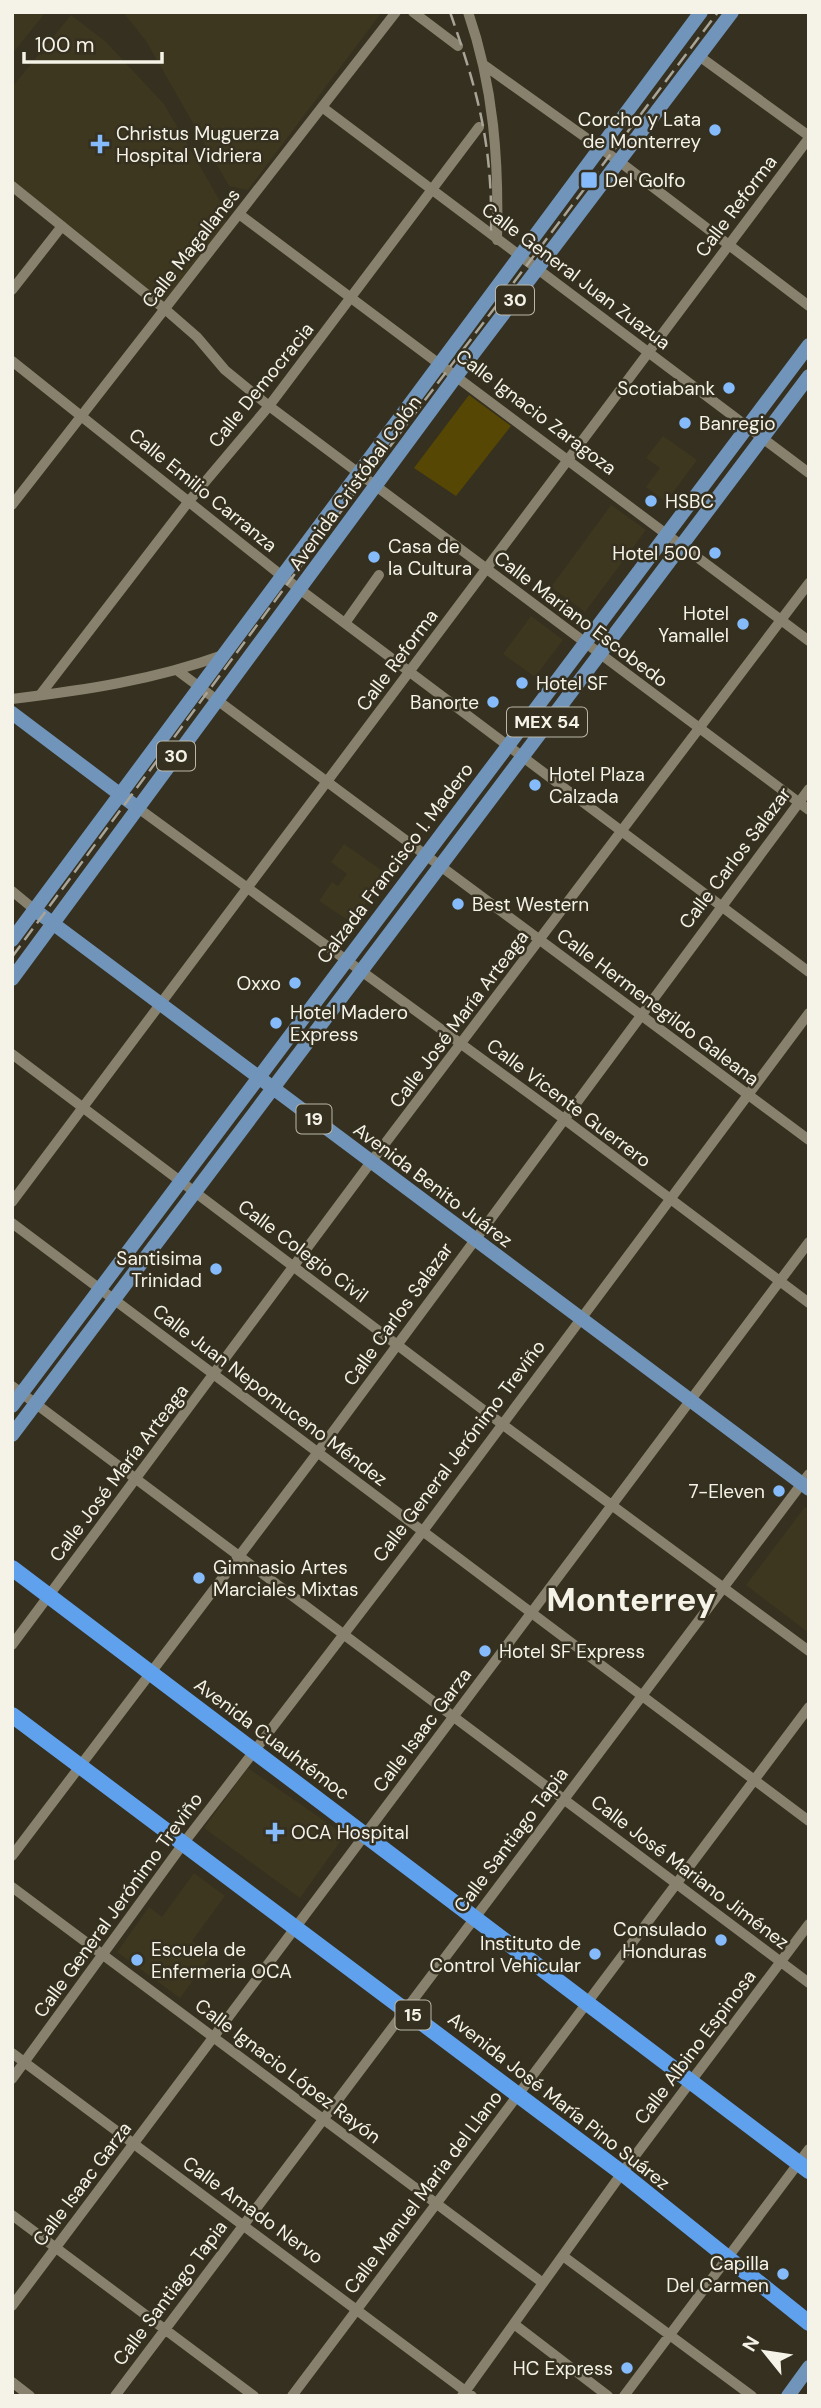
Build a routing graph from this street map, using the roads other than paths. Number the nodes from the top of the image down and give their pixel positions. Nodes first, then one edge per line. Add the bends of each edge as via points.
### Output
1 (396, 12) edge
2 (413, 12) edge
3 (468, 12) edge
4 (701, 12) edge
5 (732, 12) edge
6 (458, 46) dead end
7 (699, 56) junction
8 (484, 65) junction
9 (322, 107) junction
10 (479, 127) dead end
11 (809, 137) edge
12 (599, 148) junction
13 (620, 162) junction
14 (12, 186) edge
15 (432, 190) junction
16 (239, 214) junction
17 (62, 226) junction
18 (497, 240) junction
19 (729, 246) junction
20 (519, 257) junction
21 (537, 271) junction
22 (12, 290) edge
23 (353, 296) junction
24 (809, 306) edge
25 (166, 310) junction
26 (809, 345) edge
27 (649, 352) junction
28 (12, 361) edge
29 (441, 363) junction
30 (457, 374) junction
31 (809, 376) edge
32 (269, 406) junction
33 (82, 415) junction
34 (747, 427) junction
35 (762, 437) junction
36 (569, 458) junction
37 (809, 473) edge
38 (358, 474) junction
39 (376, 489) junction
40 (189, 501) junction
41 (12, 505) edge
42 (667, 533) junction
43 (682, 544) junction
44 (486, 570) junction
45 (379, 575) dead end
46 (282, 576) junction
47 (809, 583) edge
48 (300, 589) junction
49 (781, 620) junction
50 (345, 623) junction
51 (809, 641) edge
52 (584, 643) junction
53 (598, 654) junction
54 (223, 655) junction
55 (178, 671) junction
56 (410, 672) junction
57 (197, 687) junction
58 (40, 695) junction
59 (12, 699) edge
60 (216, 702) junction
61 (12, 713) edge
62 (699, 729) junction
63 (507, 744) junction
64 (522, 755) junction
65 (326, 783) junction
66 (809, 789) edge
67 (118, 794) junction
68 (799, 803) junction
69 (138, 808) junction
70 (809, 810) edge
71 (622, 832) junction
72 (425, 856) junction
73 (439, 866) junction
74 (248, 888) junction
75 (12, 891) edge
76 (720, 906) junction
77 (35, 909) junction
78 (52, 923) junction
79 (12, 940) edge
80 (540, 942) junction
81 (347, 960) junction
82 (362, 971) junction
83 (809, 972) edge
84 (12, 979) edge
85 (159, 1003) junction
86 (809, 1013) edge
87 (639, 1016) junction
88 (462, 1045) junction
89 (12, 1054) edge
90 (258, 1076) junction
91 (272, 1087) junction
92 (747, 1095) junction
93 (83, 1110) junction
94 (564, 1119) junction
95 (809, 1140) edge
96 (371, 1162) junction
97 (181, 1181) junction
98 (196, 1192) junction
99 (668, 1199) junction
100 (12, 1202) edge
101 (12, 1223) edge
102 (473, 1240) junction
103 (809, 1242) edge
104 (295, 1267) junction
105 (779, 1281) junction
106 (98, 1290) junction
107 (114, 1301) junction
108 (809, 1303) edge
109 (579, 1320) junction
110 (398, 1344) junction
111 (213, 1375) junction
112 (17, 1390) edge
113 (688, 1401) junction
114 (36, 1404) junction
115 (12, 1406) edge
116 (502, 1424) junction
117 (12, 1435) edge
118 (318, 1452) junction
119 (136, 1478) junction
120 (806, 1482) edge
121 (614, 1506) junction
122 (423, 1531) junction
123 (240, 1556) junction
124 (12, 1568) edge
125 (725, 1588) junction
126 (48, 1596) junction
127 (533, 1613) junction
128 (344, 1633) junction
129 (12, 1645) edge
130 (809, 1651) edge
131 (149, 1674) junction
132 (642, 1695) junction
133 (809, 1707) edge
134 (12, 1715) edge
135 (455, 1716) junction
136 (253, 1751) junction
137 (79, 1767) junction
138 (755, 1781) junction
139 (563, 1799) junction
140 (809, 1821) edge
141 (364, 1834) junction
142 (183, 1844) junction
143 (12, 1856) edge
144 (674, 1885) junction
145 (12, 1888) edge
146 (475, 1918) junction
147 (809, 1924) edge
148 (295, 1926) junction
149 (104, 1956) junction
150 (780, 1962) junction
151 (809, 1983) edge
152 (587, 2004) junction
153 (406, 2009) junction
154 (215, 2038) junction
155 (12, 2053) edge
156 (25, 2062) junction
157 (12, 2079) edge
158 (691, 2082) junction
159 (519, 2095) junction
160 (323, 2118) junction
161 (134, 2144) junction
162 (809, 2148) edge
163 (803, 2167) edge
164 (622, 2173) junction
165 (435, 2202) junction
166 (12, 2215) edge
167 (243, 2225) junction
168 (56, 2248) junction
169 (563, 2256) junction
170 (726, 2259) junction
171 (543, 2283) junction
172 (12, 2306) edge
173 (358, 2308) junction
174 (809, 2323) edge
175 (514, 2324) junction
176 (166, 2329) junction
177 (670, 2334) junction
178 (809, 2367) edge
179 (12, 2382) edge
180 (466, 2394) edge
181 (30, 2396) edge
182 (116, 2396) edge
183 (254, 2396) edge
184 (292, 2396) edge
185 (608, 2396) edge
186 (624, 2396) edge
187 (752, 2396) edge
188 (788, 2396) edge

1 - 9 street, Calle Magallanes
2 - 6 street
3 - 8 street
4 - 12 main road, 30
5 - 7 main road, Avenida Cristóbal Colón / 30
7 - 11 street
7 - 13 main road, Avenida Cristóbal Colón / 30
8 - 12 street
8 - 18 street via 496,146
9 - 15 street, Calle General Juan Zuazua
9 - 16 street, Calle Magallanes
10 - 15 street, Calle Democracia
11 - 19 street, Calle Reforma
12 - 13 street
12 - 20 main road, 30
13 - 19 street
13 - 21 main road, Avenida Cristóbal Colón / 30
14 - 17 street, Calle Mariano Escobedo
15 - 18 street, Calle General Juan Zuazua
15 - 23 street, Calle Democracia
16 - 23 street, Calle Ignacio Zaragoza
16 - 25 street, Calle Magallanes
17 - 22 street
17 - 25 street, Calle Mariano Escobedo
18 - 20 street, Calle General Juan Zuazua
19 - 24 street
19 - 27 street, Calle Reforma
20 - 21 street, Calle General Juan Zuazua
20 - 29 main road, 30
21 - 27 street, Calle General Juan Zuazua
21 - 30 main road, Avenida Cristóbal Colón / 30
23 - 29 street, Calle Ignacio Zaragoza
23 - 32 street, Calle Democracia
25 - 32 street, Calle Mariano Escobedo via 225,370
25 - 33 street, Calle Magallanes
26 - 34 main road, Calzada Francisco I. Madero / MEX 54
27 - 34 street, Calle General Juan Zuazua
27 - 36 street, Calle Reforma
28 - 33 street, Calle Emilio Carranza
29 - 30 street, Calle Ignacio Zaragoza
29 - 38 main road, 30
30 - 36 street, Calle Ignacio Zaragoza
30 - 39 main road, Avenida Cristóbal Colón / 30
31 - 35 main road, Calzada Francisco I. Madero / MEX 54
32 - 38 street, Calle Mariano Escobedo
32 - 40 street, Calle Democracia
33 - 40 street, Calle Emilio Carranza
33 - 41 street, Calle Magallanes
34 - 35 street, Calle General Juan Zuazua
34 - 42 main road, Calzada Francisco I. Madero / MEX 54
35 - 37 street, Calle General Juan Zuazua
35 - 43 main road, Calzada Francisco I. Madero / MEX 54
36 - 42 street, Calle Ignacio Zaragoza
36 - 44 street, Calle Reforma
38 - 39 street, Calle Mariano Escobedo
38 - 46 main road, 30
39 - 44 street, Calle Mariano Escobedo
39 - 48 main road, Avenida Cristóbal Colón / 30
40 - 46 street, Calle Emilio Carranza
40 - 58 street, Calle Democracia
42 - 43 street, Calle Ignacio Zaragoza
42 - 52 main road, Calzada Francisco I. Madero / MEX 54
43 - 49 street, Calle Ignacio Zaragoza
43 - 53 main road, Calzada Francisco I. Madero / MEX 54
44 - 52 street, Calle Mariano Escobedo
44 - 56 street, Calle Reforma
45 - 50 street
46 - 48 street, Calle Emilio Carranza
46 - 54 main road, 30
47 - 49 street, Calle José María Arteaga
48 - 50 street, Calle Emilio Carranza
48 - 60 main road, Avenida Cristóbal Colón / 30
49 - 51 street, Calle Ignacio Zaragoza
49 - 62 street, Calle José María Arteaga
50 - 56 street, Calle Emilio Carranza
52 - 53 street, Calle Mariano Escobedo
52 - 63 main road, Calzada Francisco I. Madero / MEX 54
53 - 62 street, Calle Mariano Escobedo
53 - 64 main road, Calzada Francisco I. Madero / MEX 54
54 - 55 street
54 - 57 main road, 30
55 - 57 street, Calle Hermenegildo Galeana
55 - 58 street via 114,686
56 - 63 street, Calle Emilio Carranza
56 - 65 street, Calle Reforma
57 - 60 street, Calle Hermenegildo Galeana
57 - 67 main road, 30
58 - 59 street
60 - 65 street, Calle Hermenegildo Galeana
60 - 69 main road, Avenida Cristóbal Colón / 30
61 - 67 main road
62 - 68 street, Calle Mariano Escobedo
62 - 71 street, Calle José María Arteaga
63 - 64 street, Calle Emilio Carranza
63 - 72 main road, Calzada Francisco I. Madero / MEX 54
64 - 71 street, Calle Emilio Carranza
64 - 73 main road, Calzada Francisco I. Madero / MEX 54
65 - 72 street, Calle Hermenegildo Galeana
65 - 74 street, Calle Reforma
66 - 68 street, Calle Carlos Salazar
67 - 69 main road
67 - 77 main road, 30
68 - 70 street, Calle Mariano Escobedo
68 - 76 street, Calle Carlos Salazar
69 - 74 street, Calle Vicente Guerrero
69 - 78 main road, Avenida Cristóbal Colón / 30
71 - 76 street, Calle Emilio Carranza
71 - 80 street, Calle José María Arteaga
72 - 73 street, Calle Hermenegildo Galeana
72 - 81 main road, Calzada Francisco I. Madero / MEX 54
73 - 80 street, Calle Hermenegildo Galeana
73 - 82 main road, Calzada Francisco I. Madero / MEX 54
74 - 81 street, Calle Vicente Guerrero
74 - 85 street, Calle Reforma
75 - 77 street, 19
76 - 83 street, Calle Emilio Carranza
76 - 87 street, Calle Carlos Salazar
77 - 78 main road, Avenida Benito Juárez / 19
77 - 79 main road, 30
78 - 84 main road, Avenida Cristóbal Colón / 30
78 - 85 main road, Avenida Benito Juárez / 19
80 - 87 street, Calle Hermenegildo Galeana
80 - 88 street, Calle José María Arteaga
81 - 82 street, Calle Vicente Guerrero
81 - 90 main road, Calzada Francisco I. Madero / MEX 54
82 - 88 street, Calle Vicente Guerrero
82 - 91 main road, Calzada Francisco I. Madero / MEX 54
85 - 90 main road, Avenida Benito Juárez / 19
85 - 93 street, Calle Reforma
86 - 92 street, Calle General Jerónimo Treviño
87 - 92 street, Calle Hermenegildo Galeana
87 - 94 street, Calle Carlos Salazar
88 - 94 street, Calle Vicente Guerrero
88 - 96 street, Calle José María Arteaga
89 - 93 street, Calle Colegio Civil
90 - 91 main road, Avenida Benito Juárez / 19
90 - 97 main road, Calzada Francisco I. Madero
91 - 96 main road, Avenida Benito Juárez / 19
91 - 98 main road, Calzada Francisco I. Madero
92 - 95 street, Calle Hermenegildo Galeana
92 - 99 street, Calle General Jerónimo Treviño
93 - 97 street, Calle Colegio Civil
93 - 100 street, Calle Reforma
94 - 99 street, Calle Vicente Guerrero
94 - 102 street, Calle Carlos Salazar
96 - 102 main road, Avenida Benito Juárez / 19
96 - 104 street, Calle José María Arteaga
97 - 98 street, Calle Colegio Civil
97 - 106 main road, Calzada Francisco I. Madero
98 - 104 street, Calle Colegio Civil
98 - 107 main road, Calzada Francisco I. Madero
99 - 105 street, Calle Vicente Guerrero
99 - 109 street, Calle General Jerónimo Treviño
101 - 106 street, Calle Juan Nepomuceno Méndez
102 - 109 main road, Avenida Benito Juárez / 19
102 - 110 street, Calle Carlos Salazar
103 - 105 street, Calle Isaac Garza
104 - 110 street, Calle Colegio Civil
104 - 111 street, Calle José María Arteaga
105 - 108 street, Calle Vicente Guerrero
105 - 113 street, Calle Isaac Garza
106 - 107 street, Calle Juan Nepomuceno Méndez
106 - 112 main road, Calzada Francisco I. Madero
107 - 111 street, Calle Juan Nepomuceno Méndez
107 - 114 main road, Calzada Francisco I. Madero
109 - 113 main road, Avenida Benito Juárez / 19
109 - 116 street, Calle General Jerónimo Treviño
110 - 116 street, Calle Colegio Civil
110 - 118 street, Calle Carlos Salazar
111 - 118 street, Calle Juan Nepomuceno Méndez
111 - 119 street, Calle José María Arteaga
112 - 114 street, Calle José Mariano Jiménez
112 - 115 main road, Calzada Francisco I. Madero
113 - 120 main road, Avenida Benito Juárez / 19
113 - 121 street, Calle Isaac Garza
114 - 117 main road, Calzada Francisco I. Madero
114 - 119 street, Calle José Mariano Jiménez
116 - 121 street, Calle Colegio Civil
116 - 122 street, Calle General Jerónimo Treviño
118 - 122 street, Calle Juan Nepomuceno Méndez
118 - 123 street, Calle Carlos Salazar
119 - 123 street, Calle José Mariano Jiménez
119 - 126 street, Calle José María Arteaga
120 - 125 street, Calle Santiago Tapia
121 - 125 street, Calle Colegio Civil
121 - 127 street, Calle Isaac Garza
122 - 127 street, Calle Juan Nepomuceno Méndez
122 - 128 street, Calle General Jerónimo Treviño
123 - 128 street, Calle José Mariano Jiménez
123 - 131 street, Calle Carlos Salazar
124 - 126 highway, Avenida Cuauhtémoc
125 - 130 street, Calle Colegio Civil
125 - 132 street, Calle Santiago Tapia
126 - 129 street, Calle José María Arteaga
126 - 131 highway, Avenida Cuauhtémoc
127 - 132 street, Calle Juan Nepomuceno Méndez
127 - 135 street, Calle Isaac Garza
128 - 135 street, Calle José Mariano Jiménez
128 - 136 street, Calle General Jerónimo Treviño
131 - 136 highway, Avenida Cuauhtémoc
131 - 137 street, Calle Carlos Salazar
132 - 138 street, Calle Juan Nepomuceno Méndez
132 - 139 street, Calle Santiago Tapia
133 - 138 street, Calle Manuel Maria del Llano
134 - 137 highway, Avenida José María Pino Suárez / 15
135 - 139 street, Calle José Mariano Jiménez
135 - 141 street, Calle Isaac Garza
136 - 141 highway, Avenida Cuauhtémoc
136 - 142 street, Calle General Jerónimo Treviño
137 - 142 highway, Avenida José María Pino Suárez / 15
137 - 143 street, Calle Carlos Salazar
138 - 140 street, Calle Juan Nepomuceno Méndez
138 - 144 street, Calle Manuel Maria del Llano
139 - 144 street, Calle José Mariano Jiménez
139 - 146 street, Calle Santiago Tapia
141 - 146 highway, Avenida Cuauhtémoc
141 - 148 street, Calle Isaac Garza
142 - 148 highway, Avenida José María Pino Suárez / 15
142 - 149 street, Calle General Jerónimo Treviño
144 - 150 street, Calle José Mariano Jiménez
144 - 152 street, Calle Manuel Maria del Llano
145 - 149 street, Calle Ignacio López Rayón
146 - 152 highway, Avenida Cuauhtémoc
146 - 153 street, Calle Santiago Tapia
147 - 150 street, Calle Albino Espinosa
148 - 153 highway, Avenida José María Pino Suárez / 15
148 - 154 street, Calle Isaac Garza
149 - 154 street, Calle Ignacio López Rayón
149 - 156 street, Calle General Jerónimo Treviño
150 - 151 street, Calle José Mariano Jiménez
150 - 158 street, Calle Albino Espinosa
152 - 158 highway, Avenida Cuauhtémoc
152 - 159 street, Calle Manuel Maria del Llano
153 - 159 highway, Avenida José María Pino Suárez / 15
153 - 160 street, Calle Santiago Tapia
154 - 160 street, Calle Ignacio López Rayón
154 - 161 street, Calle Isaac Garza
155 - 156 street, Calle Amado Nervo
156 - 157 street, Calle General Jerónimo Treviño
156 - 161 street, Calle Amado Nervo
158 - 163 highway, Avenida Cuauhtémoc
158 - 164 street, Calle Albino Espinosa
159 - 164 highway, Avenida José María Pino Suárez / 15
159 - 165 street, Calle Manuel Maria del Llano
160 - 165 street, Calle Ignacio López Rayón
160 - 167 street, Calle Santiago Tapia
161 - 167 street, Calle Amado Nervo
161 - 168 street, Calle Isaac Garza
162 - 163 street
163 - 170 street
164 - 169 street, Calle Albino Espinosa
164 - 170 highway, Avenida José María Pino Suárez / 15
165 - 171 street, Calle Ignacio López Rayón
165 - 173 street, Calle Manuel Maria del Llano
166 - 168 street
167 - 173 street, Calle Amado Nervo
167 - 176 street, Calle Santiago Tapia
168 - 172 street, Calle Isaac Garza
168 - 176 street
169 - 171 street, Calle Albino Espinosa
169 - 177 street
170 - 174 highway, Avenida José María Pino Suárez / 15
170 - 177 street
171 - 175 street, Calle Albino Espinosa
173 - 180 street, Calle Amado Nervo
173 - 184 street, Calle Manuel Maria del Llano
175 - 180 street, Calle Albino Espinosa
175 - 185 street
176 - 182 street, Calle Santiago Tapia
176 - 183 street
177 - 186 street
177 - 187 street
178 - 188 main road
179 - 181 street

